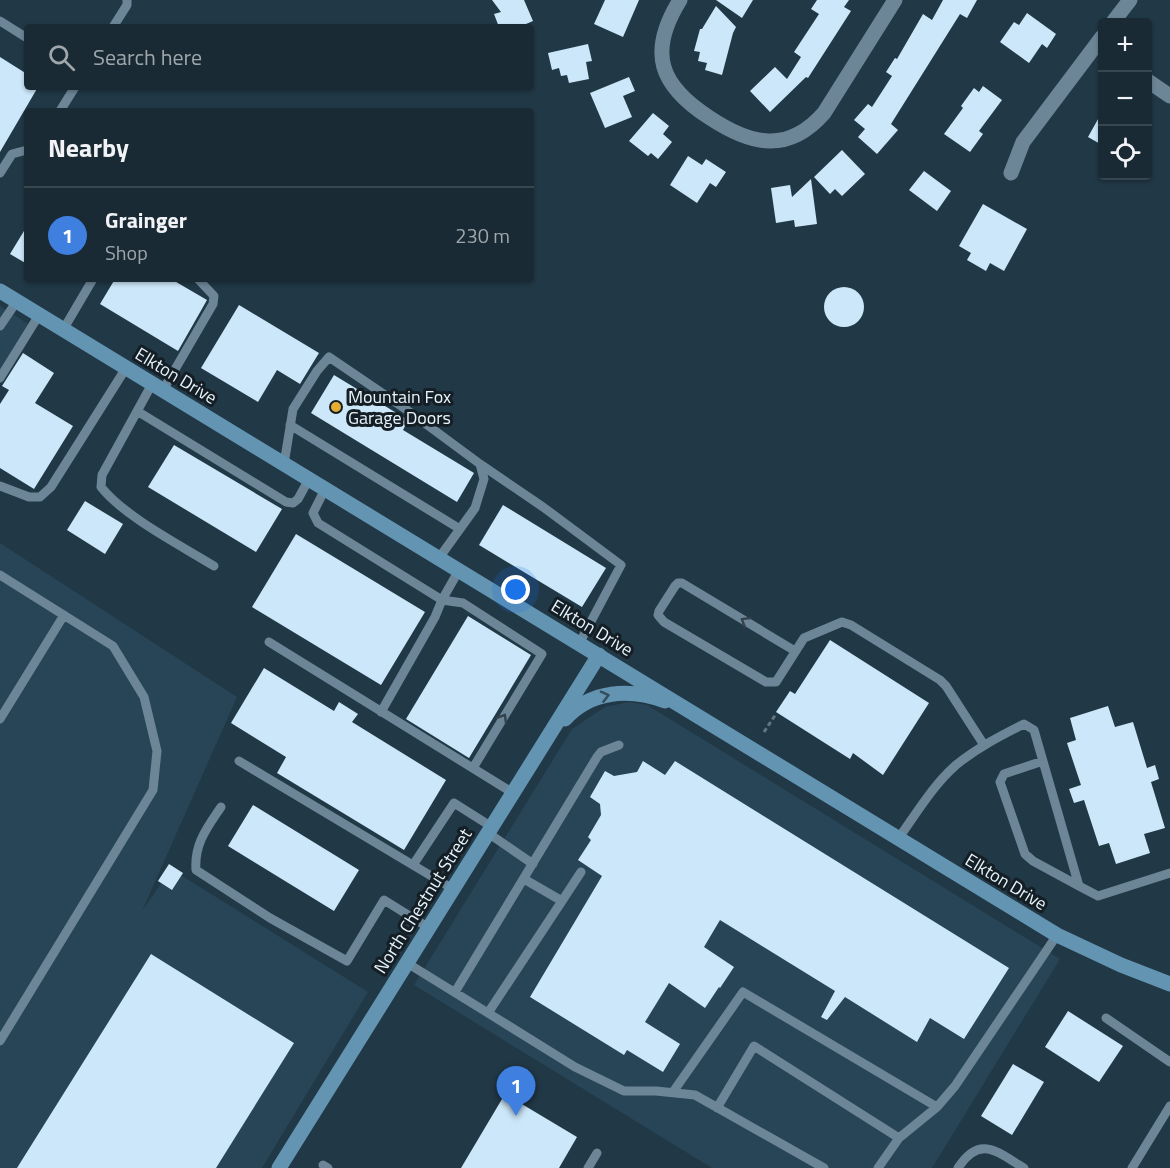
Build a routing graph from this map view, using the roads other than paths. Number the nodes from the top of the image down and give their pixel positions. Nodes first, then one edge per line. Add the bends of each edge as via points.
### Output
1 (127, 0) edge
2 (680, 0) edge
3 (895, 0) edge
4 (1130, 0) edge
5 (1116, 18) edge
6 (0, 21) edge
7 (115, 24) edge
8 (24, 36) edge
9 (1098, 48) edge
10 (1152, 84) edge
11 (73, 90) edge
12 (1170, 96) edge
13 (62, 108) edge
14 (24, 151) edge
15 (0, 173) edge
16 (1011, 173) dead end
17 (91, 282) edge
18 (201, 282) edge
19 (0, 291) edge
20 (16, 301) junction
21 (39, 315) junction
22 (0, 326) edge
23 (63, 330) junction
24 (126, 368) junction
25 (0, 378) edge
26 (158, 387) junction
27 (137, 411) junction
28 (290, 425) junction
29 (284, 464) junction
30 (480, 464) junction
31 (309, 479) junction
32 (0, 486) edge
33 (325, 489) junction
34 (460, 529) junction
35 (438, 558) junction
36 (214, 566) dead end
37 (459, 570) junction
38 (0, 575) edge
39 (441, 600) junction
40 (64, 615) junction
41 (269, 642) dead end
42 (579, 644) junction
43 (795, 651) junction
44 (599, 655) junction
45 (689, 710) junction
46 (381, 712) junction
47 (0, 719) edge
48 (543, 743) junction
49 (619, 745) dead end
50 (984, 745) junction
51 (239, 761) dead end
52 (1043, 761) junction
53 (473, 768) junction
54 (513, 793) junction
55 (221, 807) dead end
56 (490, 830) junction
57 (898, 839) junction
58 (533, 864) junction
59 (413, 865) junction
60 (581, 872) dead end
61 (1170, 873) edge
62 (524, 879) junction
63 (1079, 886) junction
64 (453, 889) junction
65 (562, 901) junction
66 (429, 928) junction
67 (1057, 935) junction
68 (407, 963) junction
69 (1170, 984) edge
70 (455, 992) junction
71 (488, 1013) junction
72 (1106, 1018) dead end
73 (0, 1041) edge
74 (1170, 1062) edge
75 (673, 1092) junction
76 (1170, 1106) edge
77 (717, 1107) junction
78 (936, 1107) junction
79 (899, 1138) junction
80 (597, 1153) dead end
81 (279, 1168) edge
82 (588, 1168) edge
83 (824, 1168) edge
84 (878, 1168) edge
85 (958, 1168) edge
86 (1024, 1168) edge
87 (1132, 1168) edge

1 - 7 lane
2 - 3 street via 666,24 663,39 670,83 690,105 728,130 772,141 802,132 824,113
4 - 5 street
6 - 8 lane
9 - 16 street via 1023,142
10 - 12 street
11 - 13 lane
14 - 15 lane via 12,154
17 - 23 lane
18 - 26 lane via 214,296 213,304
19 - 20 street, Elkton Drive
20 - 21 street, Elkton Drive
20 - 22 lane
21 - 23 street, Elkton Drive
21 - 25 lane
23 - 24 street, Elkton Drive
24 - 26 street, Elkton Drive
24 - 32 lane via 51,487 40,497 29,497
26 - 27 lane
26 - 29 street, Elkton Drive
27 - 31 lane via 286,502 298,499
27 - 36 lane via 102,476 100,487 109,498 156,531
28 - 29 lane
28 - 30 lane via 293,409 329,357
28 - 34 lane
29 - 31 street, Elkton Drive
30 - 34 lane via 484,479 478,499
30 - 42 lane via 621,566
31 - 33 street, Elkton Drive
33 - 35 street, Elkton Drive
33 - 39 lane via 313,513 318,523
34 - 35 lane
35 - 37 street, Elkton Drive
37 - 39 lane
37 - 42 street, Elkton Drive
38 - 40 lane
39 - 46 lane
53 -> 39 lane via 542,654 464,603
40 - 47 lane
40 - 73 lane via 112,646 144,697 158,751 153,790
41 - 46 lane
42 - 44 street, Elkton Drive
43 -> 43 lane via 682,583 678,583 659,611 660,619 766,682 776,682
43 - 50 lane via 809,634 842,622 852,625 940,680
44 - 45 street, Elkton Drive
44 - 48 street, North Chestnut Street
48 -> 45 street via 571,712 609,694 654,697
45 - 57 street, Elkton Drive
46 - 53 lane
48 - 54 street, North Chestnut Street
49 - 58 lane via 597,757
50 - 52 lane via 1024,724 1034,730
50 - 57 lane via 954,767
51 - 59 lane
52 - 63 lane
52 - 63 lane via 1004,774 1000,782 1028,858
53 - 54 lane
54 - 56 street, North Chestnut Street
55 - 66 lane via 199,839 196,870 270,918 347,961 384,900
56 - 58 lane
56 - 59 lane via 454,803
56 - 64 street, North Chestnut Street
57 - 67 street, Elkton Drive
58 - 62 lane
59 - 64 lane
60 - 65 lane
61 - 63 lane via 1098,896
62 - 65 lane
62 - 70 lane
64 - 66 street, North Chestnut Street
65 - 71 lane
66 - 68 street, North Chestnut Street
67 - 69 street, Elkton Drive
67 - 78 lane via 955,1086
68 - 70 lane
68 - 81 street, North Chestnut Street
70 - 71 lane
71 - 75 lane via 575,1067 624,1091
72 - 74 lane
75 - 77 lane via 695,1095
75 - 78 lane via 743,992
76 - 87 lane
77 - 79 lane via 754,1046
77 - 83 lane
78 - 79 lane
79 - 84 lane
80 - 82 lane
85 - 86 lane via 968,1153 978,1149 992,1149

